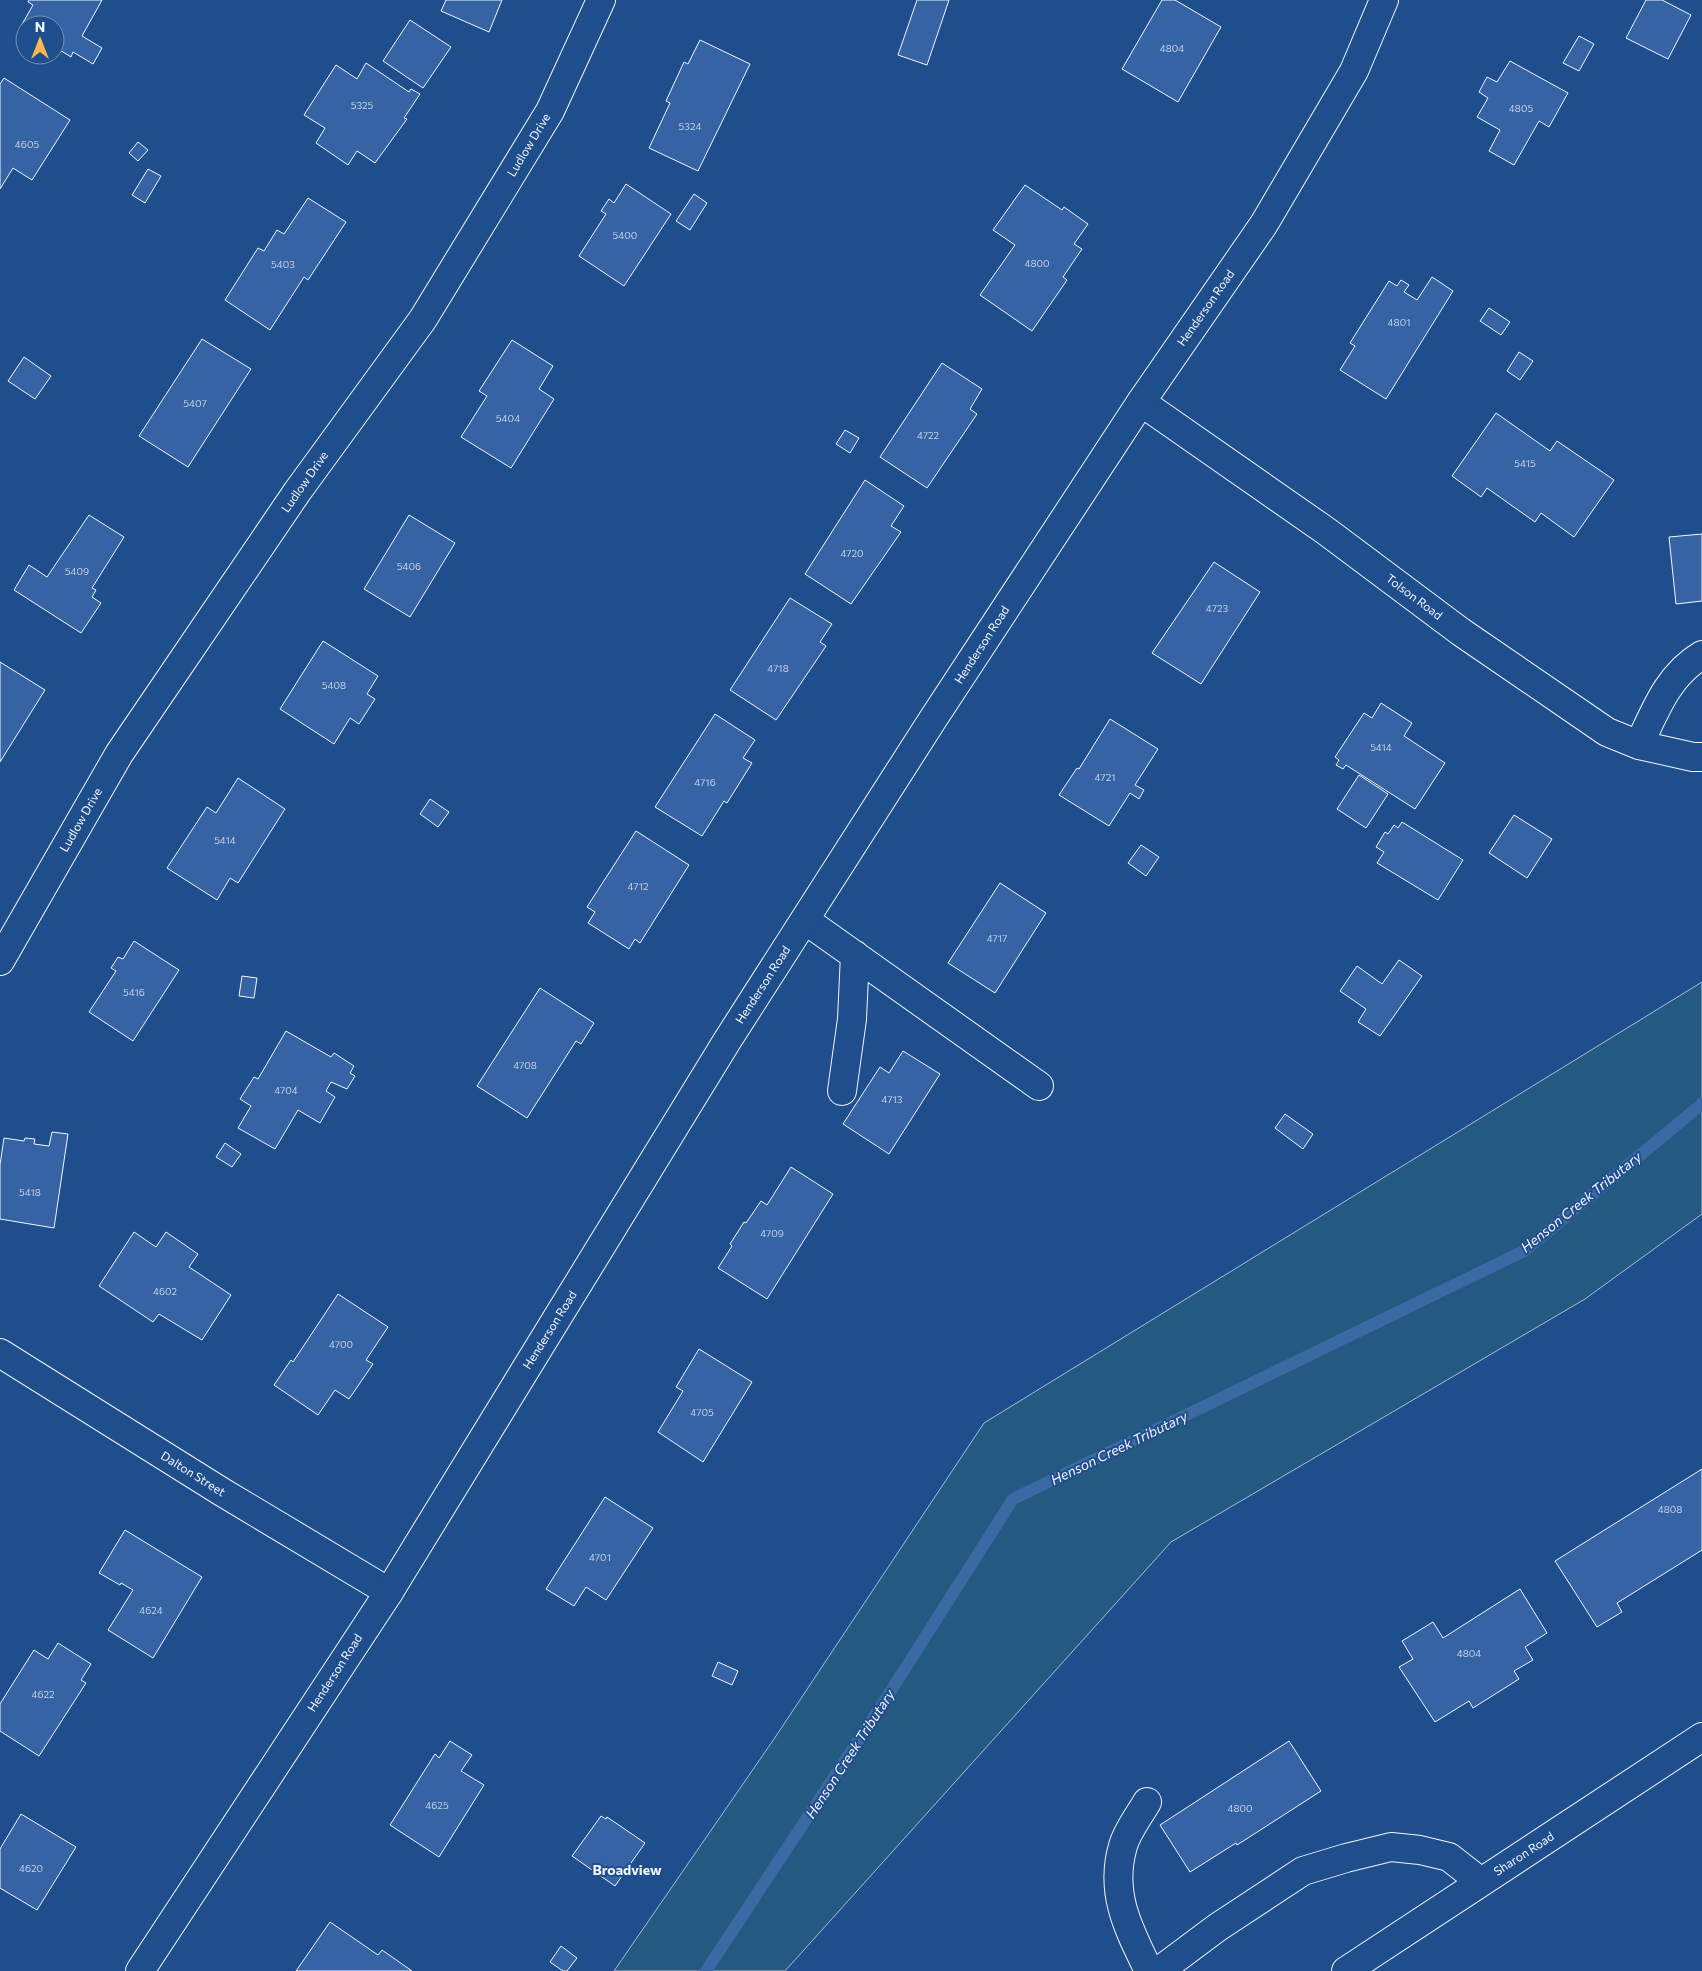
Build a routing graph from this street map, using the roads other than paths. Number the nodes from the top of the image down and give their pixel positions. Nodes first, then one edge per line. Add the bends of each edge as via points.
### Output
1 (601, 0) edge
2 (1384, 0) edge
3 (1141, 402) junction
4 (1702, 655) edge
5 (1639, 745) junction
6 (1702, 757) edge
7 (805, 920) junction
8 (855, 955) junction
9 (0, 961) edge
10 (1039, 1086) dead end
11 (842, 1091) dead end
12 (0, 1353) edge
13 (388, 1592) junction
14 (1702, 1737) edge
15 (1147, 1802) dead end
16 (1481, 1882) junction
17 (140, 1971) edge
18 (1149, 1971) edge
19 (1159, 1971) edge
20 (1346, 1971) edge

1 - 9 street, Ludlow Drive via 550,111 423,320 297,492 119,754
2 - 3 street, Henderson Road via 1354,71 1264,224
3 - 5 street, Tolson Road via 1326,531 1461,632 1607,732
3 - 7 street, Henderson Road via 938,710
4 - 5 street via 1689,663 1666,688
5 - 6 street, Tolson Road
7 - 8 street
7 - 13 street, Henderson Road via 727,1040
8 - 10 street
8 - 11 street via 852,1019
12 - 13 street, Dalton Street
13 - 17 street, Henderson Road
14 - 16 street, Sharon Road
15 - 18 street via 1123,1845 1117,1876 1126,1922
16 - 19 street via 1449,1857 1420,1850 1391,1847 1346,1858 1303,1871
16 - 20 street, Sharon Road

